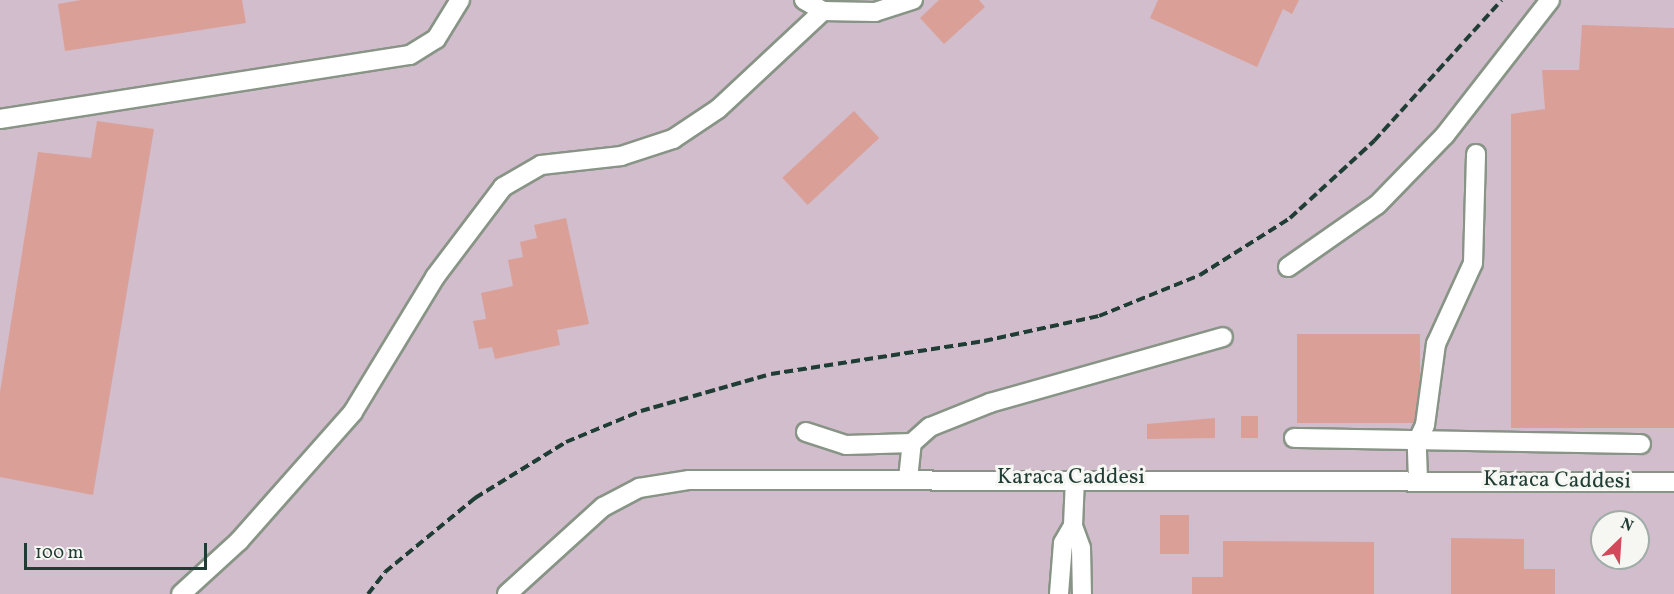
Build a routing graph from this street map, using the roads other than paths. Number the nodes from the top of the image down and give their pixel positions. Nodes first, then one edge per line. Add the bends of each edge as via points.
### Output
1 (460, 0) edge
2 (804, 0) edge
3 (913, 0) edge
4 (1550, 0) edge
5 (823, 11) junction
6 (0, 119) edge
7 (1476, 154) dead end
8 (1288, 267) dead end
9 (1223, 337) dead end
10 (806, 432) dead end
11 (1294, 438) dead end
12 (1418, 442) junction
13 (912, 443) junction
14 (1641, 444) dead end
15 (1075, 478) junction
16 (908, 479) junction
17 (1418, 480) junction
18 (1674, 482) edge
19 (1073, 526) junction
20 (181, 594) edge
21 (507, 594) edge
22 (1059, 594) edge
23 (1082, 594) edge

1 - 6 street via 436,39 410,55
2 - 5 street
3 - 5 street via 875,12
4 - 8 street via 1445,135 1377,205
5 - 20 street via 688,130 621,156 541,165 503,187 435,277 353,412 239,541
7 - 12 street via 1473,263 1436,344 1425,425
9 - 13 street via 990,403 930,427
10 - 13 street via 846,445
11 - 12 street
12 - 14 street
12 - 17 street
13 - 16 street
15 - 16 street, Karaca Caddesi
15 - 17 street, Karaca Caddesi
15 - 19 street
16 - 21 street, Karaca Caddesi via 688,480 639,488 559,542
17 - 18 street, Karaca Caddesi
19 - 22 street via 1063,543
19 - 23 street via 1081,548

